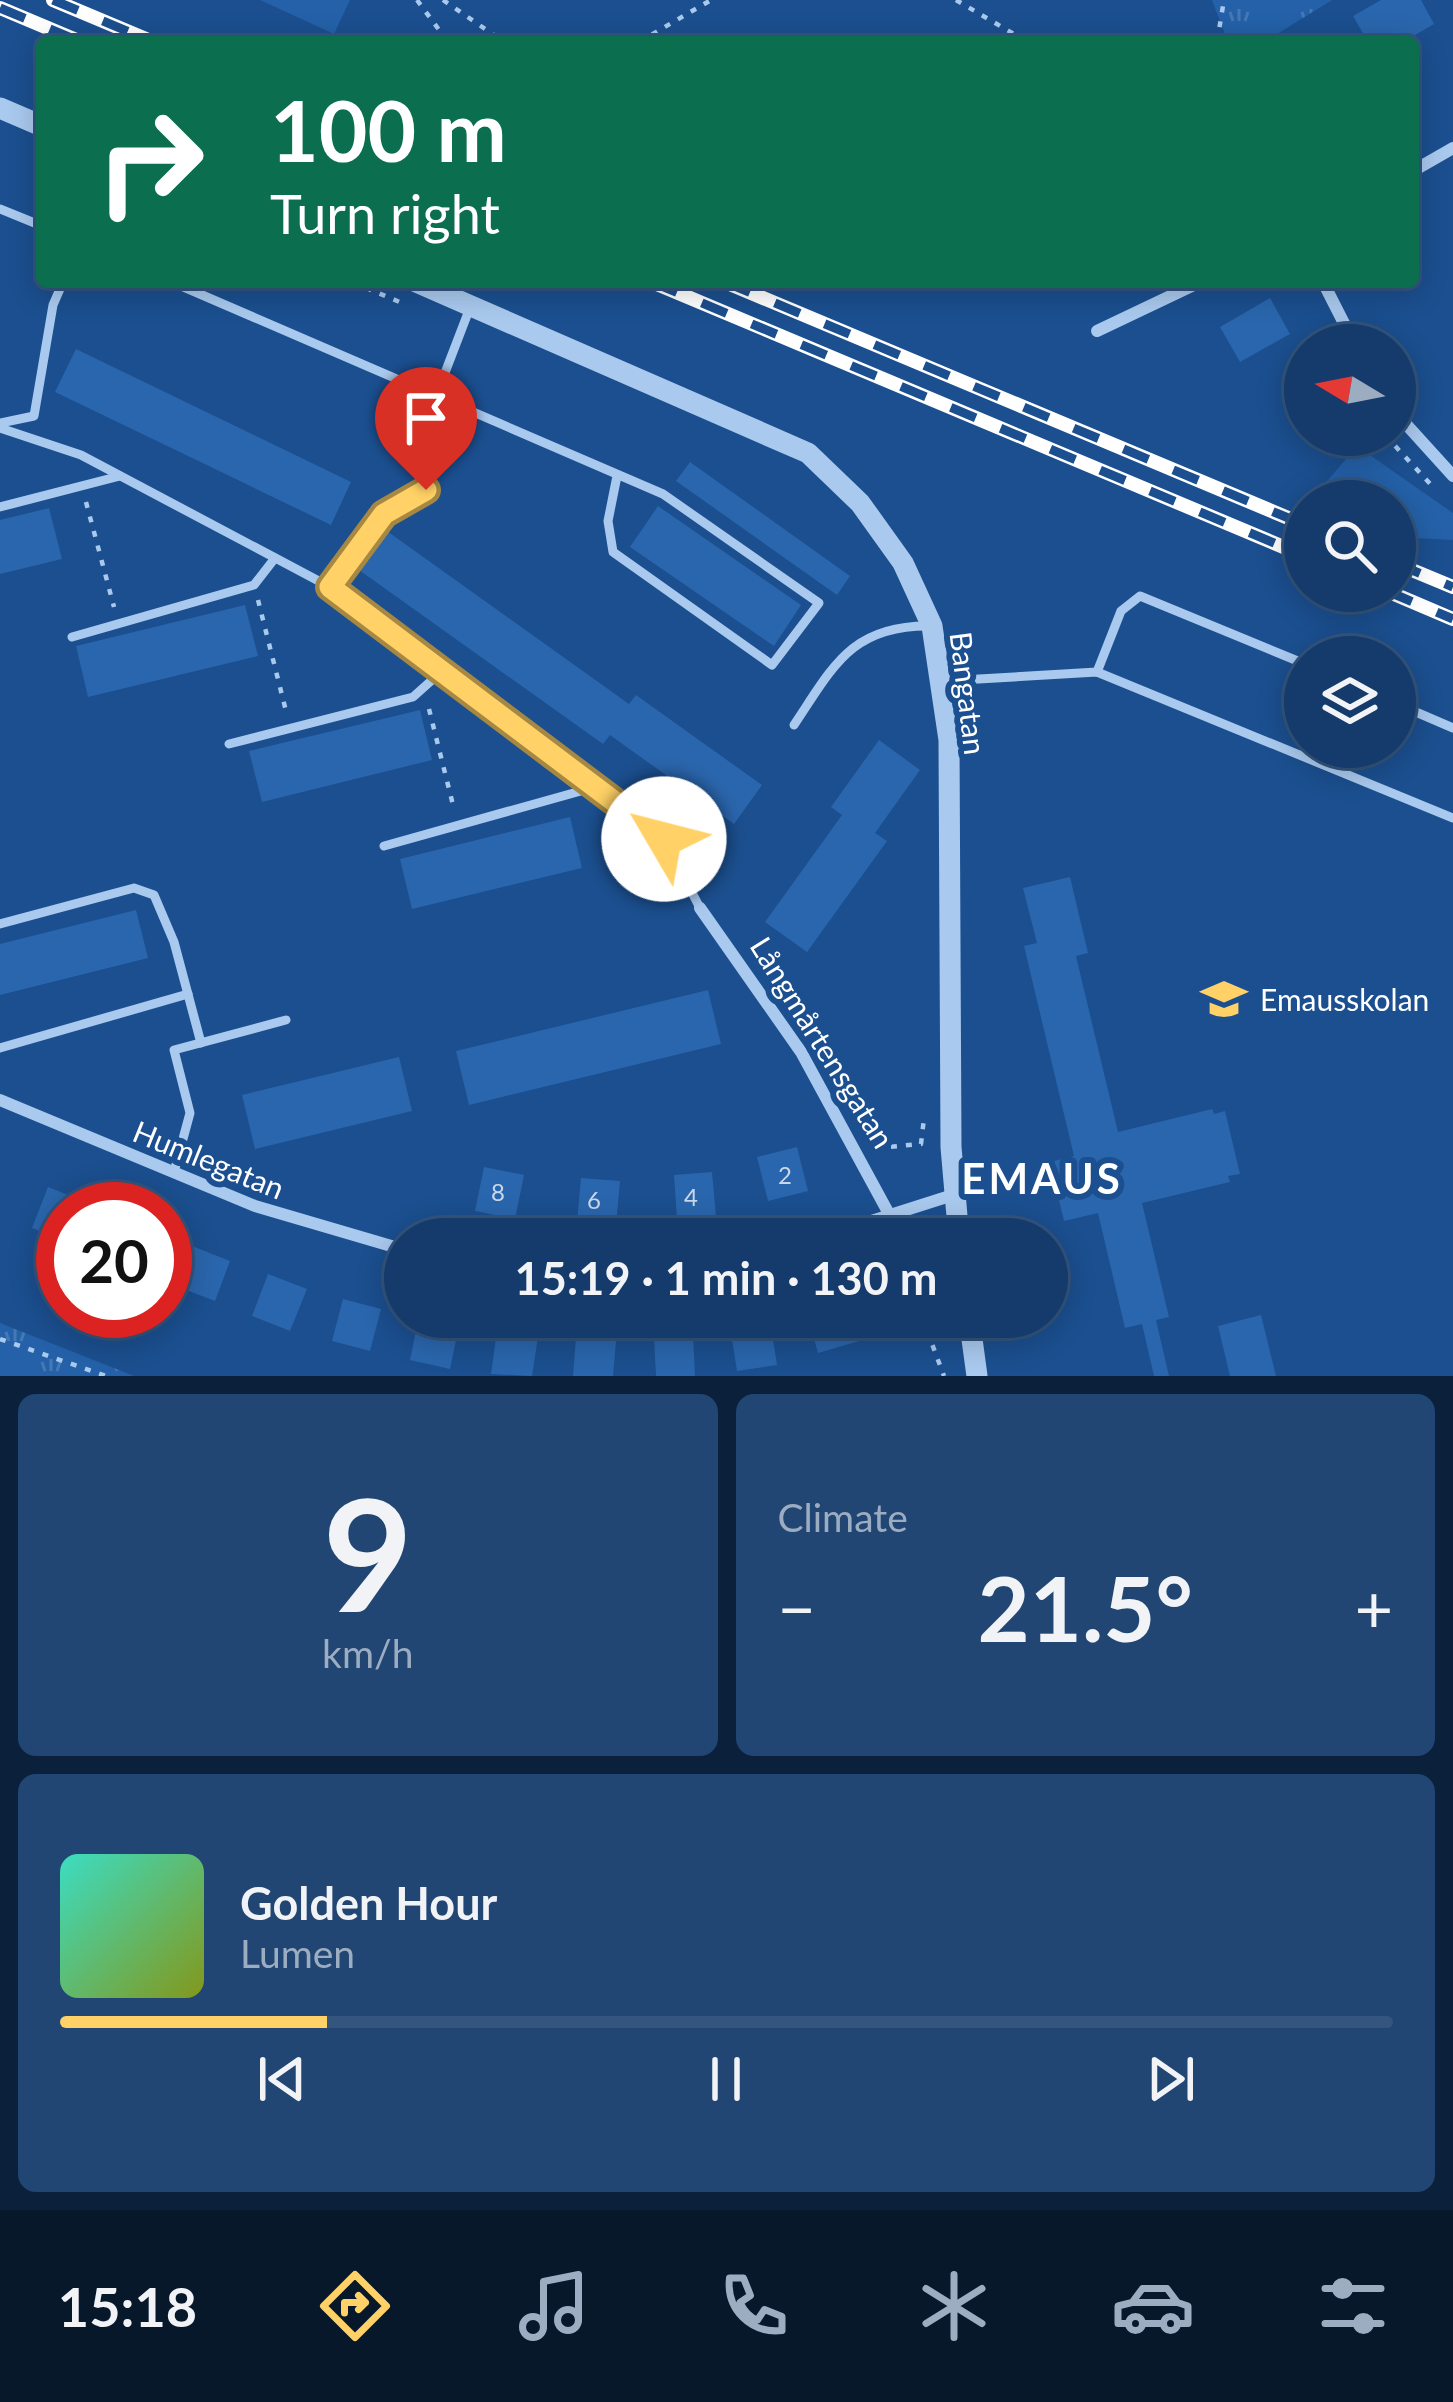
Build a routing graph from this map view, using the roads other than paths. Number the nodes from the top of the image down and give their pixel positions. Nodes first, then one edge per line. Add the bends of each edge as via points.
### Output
1 (0, 108) edge
2 (36, 123) edge
3 (1453, 148) edge
4 (1419, 168) edge
5 (0, 209) edge
6 (36, 224) edge
7 (60, 288) edge
8 (186, 288) edge
9 (430, 288) edge
10 (1186, 288) edge
11 (1326, 288) edge
12 (471, 305) junction
13 (1344, 324) edge
14 (1096, 331) dead end
15 (432, 396) junction
16 (0, 426) edge
17 (1416, 435) edge
18 (120, 476) junction
19 (617, 476) junction
20 (1453, 476) edge
21 (0, 507) edge
22 (275, 558) junction
23 (330, 587) junction
24 (932, 626) junction
25 (72, 637) dead end
26 (1284, 655) edge
27 (441, 672) junction
28 (1097, 672) junction
29 (944, 681) junction
30 (1416, 712) edge
31 (794, 724) dead end
32 (1453, 728) edge
33 (229, 744) dead end
34 (595, 788) junction
35 (1453, 818) edge
36 (384, 846) dead end
37 (700, 908) joint
38 (0, 924) edge
39 (188, 994) junction
40 (286, 1020) dead end
41 (201, 1042) junction
42 (0, 1048) edge
43 (0, 1100) edge
44 (174, 1172) junction
45 (953, 1195) junction
46 (888, 1211) junction
47 (870, 1218) edge
48 (956, 1218) edge
49 (384, 1244) edge
50 (972, 1338) edge
51 (977, 1376) edge

1 - 2 street
3 - 4 street
5 - 6 lane
7 - 16 lane via 34,416
8 - 15 lane
9 - 12 street, Bangatan
10 - 14 street
11 - 13 street
12 - 15 lane
12 - 24 street, Bangatan via 808,453 860,503 903,563
15 - 19 lane
15 - 23 lane via 418,443 426,490 384,514
16 - 18 lane
17 - 20 street
18 - 21 lane
18 - 22 lane
19 - 19 lane via 608,520 614,553 772,665 819,603 663,494
22 - 23 lane
22 - 25 lane via 254,585
23 - 27 lane
24 - 29 street, Bangatan
24 - 31 lane via 908,625 845,648
26 - 28 lane via 1140,596 1121,610
27 - 33 lane via 413,697
27 - 34 lane
28 - 29 lane
28 - 35 lane
29 - 45 street, Bangatan
30 - 32 lane
34 - 36 lane
34 - 37 lane via 664,839
37 - 46 street, Långmårtensgatan via 801,1052
38 - 39 lane via 134,888 154,895
39 - 41 lane
39 - 42 lane
40 - 41 lane
41 - 44 lane via 174,1050 190,1113
43 - 44 street, Humlegatan
44 - 49 street, Humlegatan
45 - 46 street
45 - 48 street
46 - 47 street
50 - 51 street

